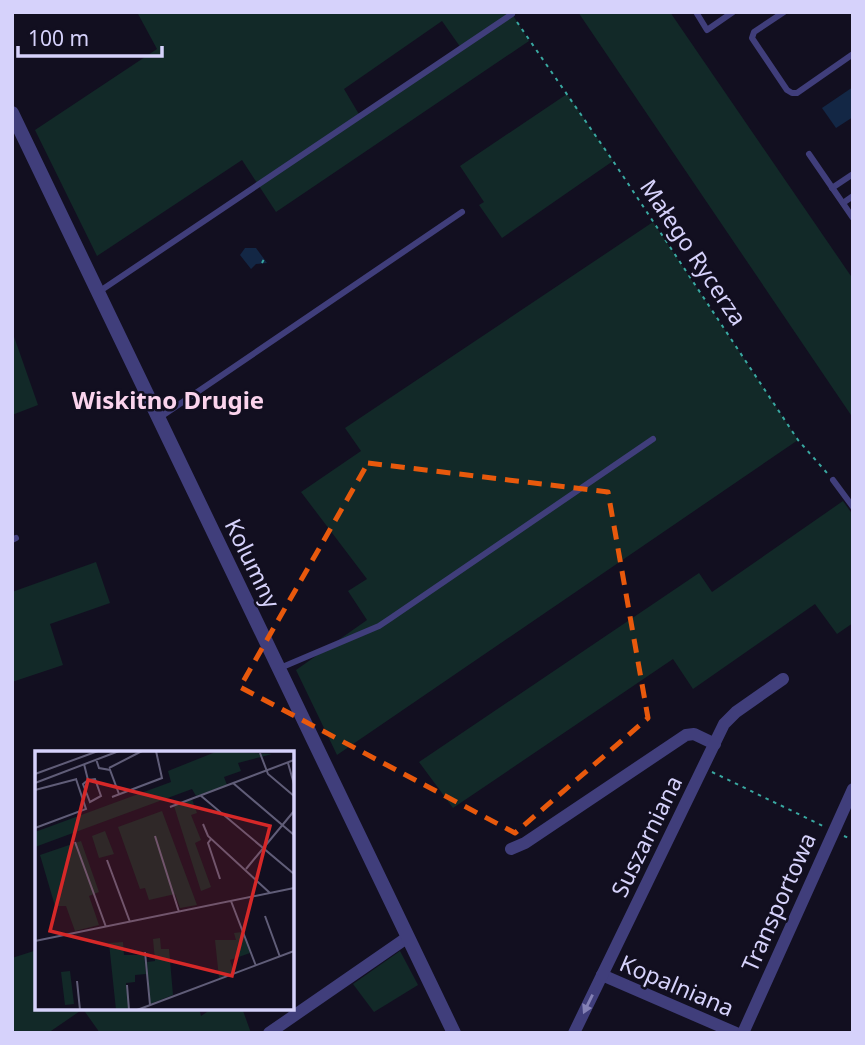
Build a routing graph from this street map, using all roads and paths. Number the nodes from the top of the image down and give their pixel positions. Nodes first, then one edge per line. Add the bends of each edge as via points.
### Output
1 (696, 12) edge
2 (733, 12) edge
3 (784, 12) edge
4 (512, 14) edge
5 (853, 54) edge
6 (12, 113) edge
7 (809, 153) dead end
8 (853, 174) edge
9 (832, 188) junction
10 (853, 197) edge
11 (843, 203) junction
12 (462, 212) dead end
13 (853, 218) edge
14 (264, 259) dead end
15 (262, 263) dead end
16 (98, 292) junction
17 (158, 418) junction
18 (653, 439) dead end
19 (833, 480) joint
20 (853, 507) edge
21 (278, 669) junction
22 (783, 679) dead end
23 (715, 744) junction
24 (703, 768) junction
25 (853, 789) edge
26 (833, 830) junction
27 (853, 840) edge
28 (511, 849) dead end
29 (408, 937) junction
30 (602, 975) junction
31 (269, 1033) edge
32 (454, 1033) edge
33 (574, 1033) edge
34 (736, 1033) edge
35 (743, 1033) edge

1 - 2 lane via 707,30
3 - 5 lane via 752,38 787,90 797,93
4 - 16 lane
4 - 19 path, Małego Rycerza via 798,440
6 - 16 street, Kolumny
7 - 9 lane
8 - 9 lane
9 - 11 lane
10 - 11 lane
11 - 13 lane
12 - 17 lane
14 - 15 path
16 - 17 street, Kolumny
17 - 21 street, Kolumny
18 - 21 lane via 385,622
19 - 20 lane
21 - 29 street, Kolumny
22 - 23 street, Suszarniana via 736,712
23 - 24 street, Suszarniana
23 - 28 street via 686,735
24 - 26 path
24 - 30 street, Suszarniana
25 - 26 street, Transportowa
26 - 27 path
26 - 35 street, Transportowa
29 - 31 street
29 - 32 street, Kolumny
30 -> 33 street, Suszarniana
30 - 34 street, Kopalniana

